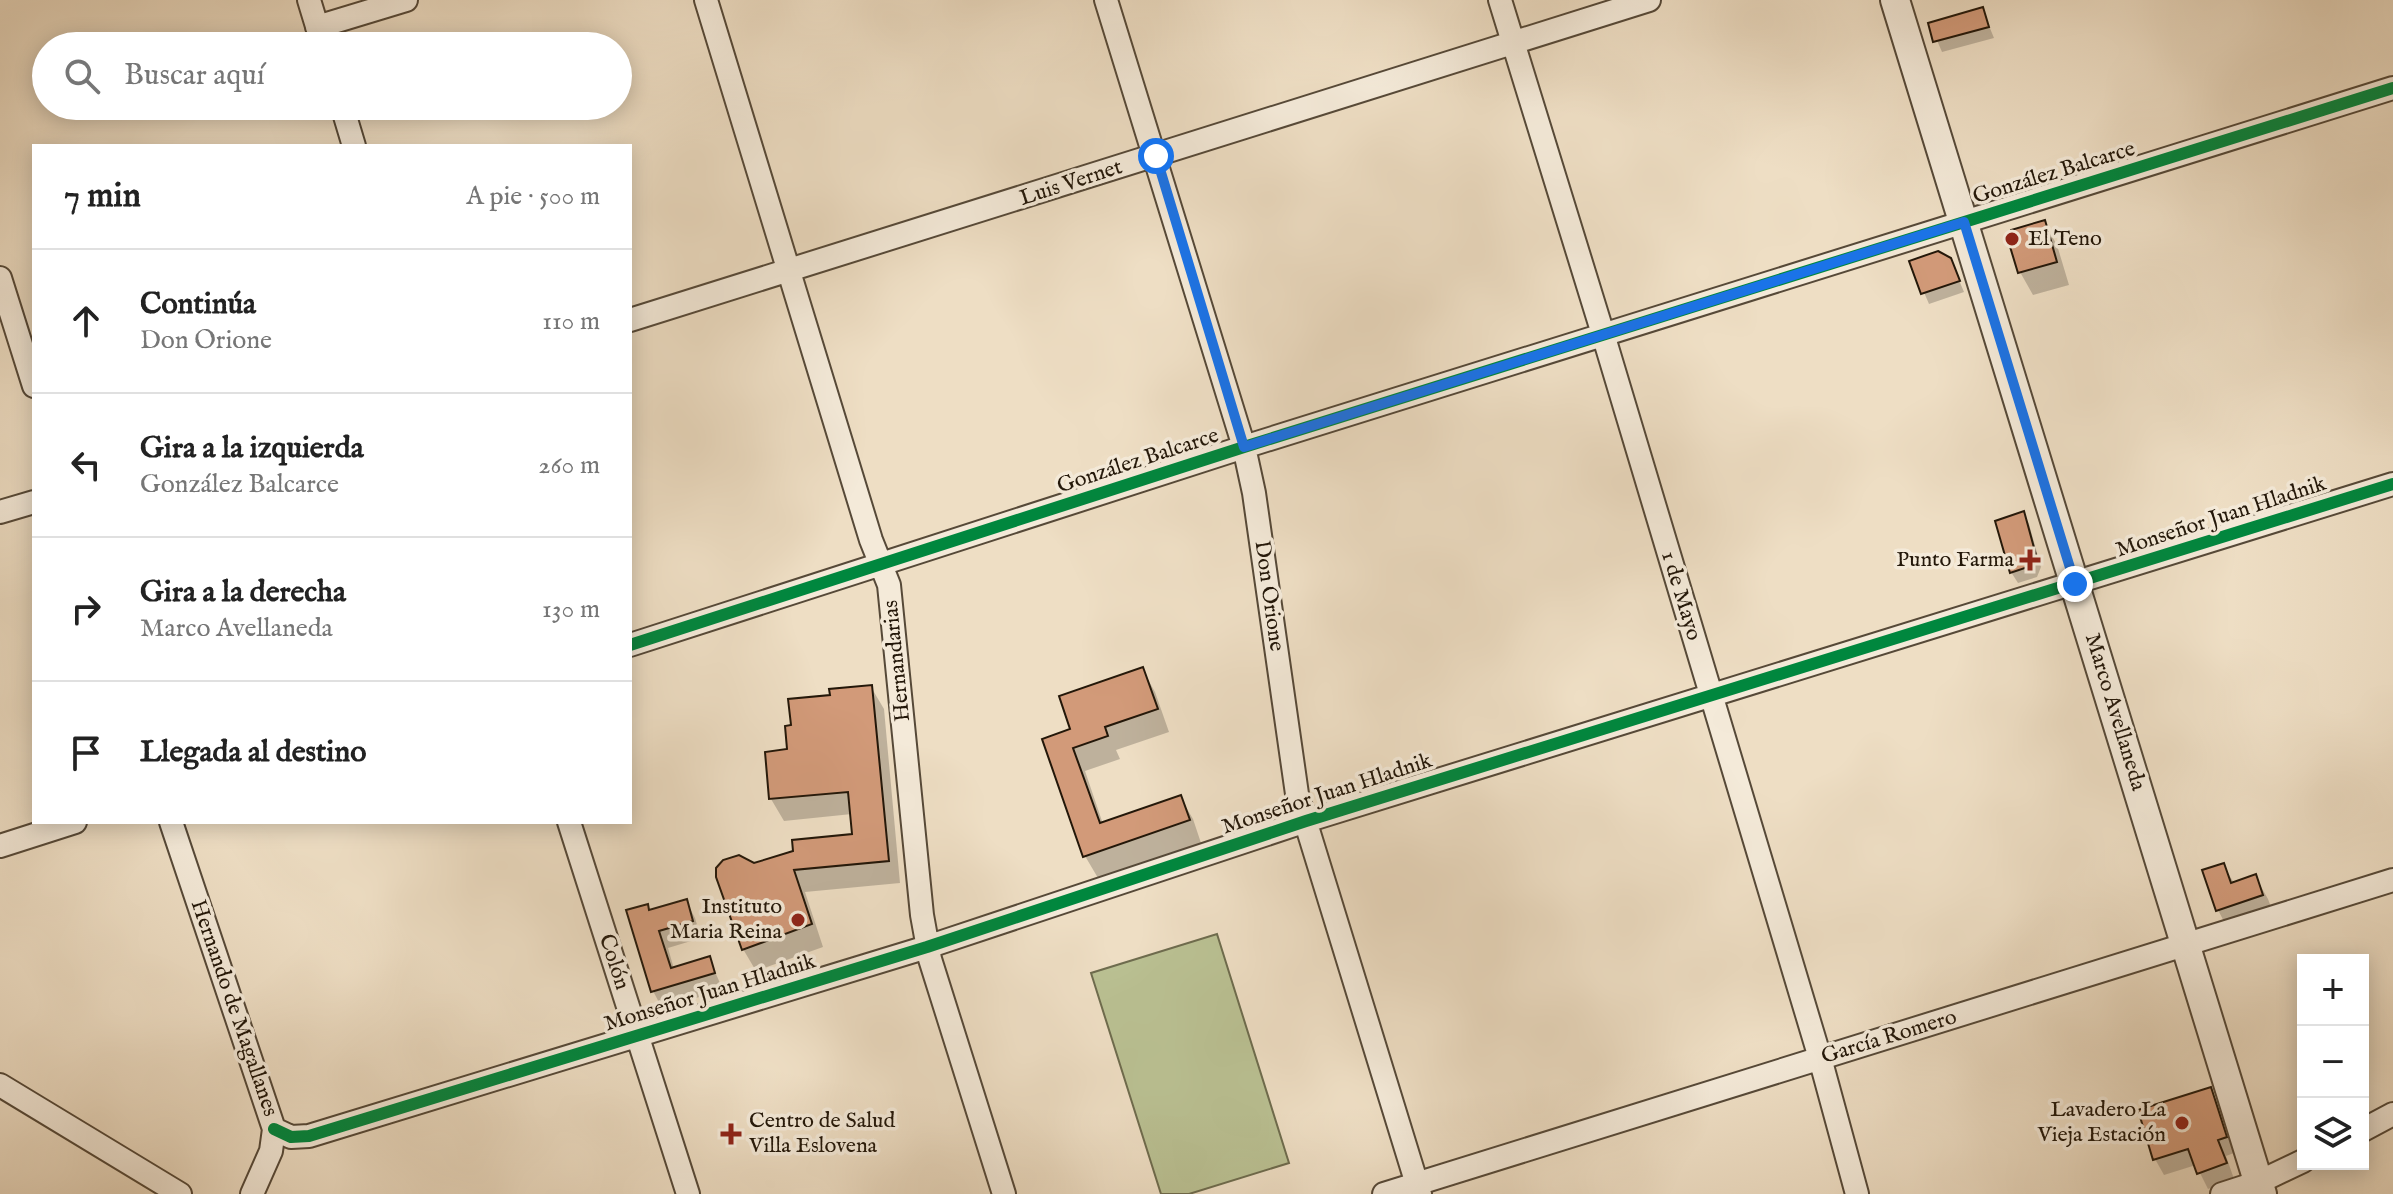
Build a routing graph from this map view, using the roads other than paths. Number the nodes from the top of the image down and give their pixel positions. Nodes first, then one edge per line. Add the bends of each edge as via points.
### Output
1 (309, 0) edge
2 (406, 0) edge
3 (706, 0) edge
4 (1106, 0) edge
5 (1500, 0) edge
6 (1649, 0) edge
7 (1895, 0) edge
8 (319, 32) edge
9 (330, 32) edge
10 (1514, 44) junction
11 (2393, 88) edge
12 (346, 120) edge
13 (353, 144) edge
14 (1156, 156) junction
15 (1964, 222) junction
16 (788, 272) junction
17 (0, 278) edge
18 (632, 319) edge
19 (1603, 334) junction
20 (32, 380) edge
21 (1244, 447) junction
22 (2393, 484) edge
23 (32, 503) edge
24 (0, 512) edge
25 (881, 565) junction
26 (2075, 584) junction
27 (632, 644) edge
28 (1711, 695) junction
29 (1306, 821) junction
30 (69, 824) edge
31 (172, 824) edge
32 (570, 824) edge
33 (0, 846) edge
34 (2393, 880) edge
35 (2186, 944) junction
36 (927, 947) junction
37 (638, 1036) junction
38 (1820, 1058) junction
39 (0, 1085) edge
40 (2393, 1114) edge
41 (2369, 1127) edge
42 (274, 1129) junction
43 (2297, 1165) edge
44 (2261, 1188) edge
45 (1418, 1189) edge
46 (180, 1194) edge
47 (252, 1194) edge
48 (688, 1194) edge
49 (1004, 1194) edge
50 (1384, 1194) edge
51 (1857, 1194) edge
52 (2222, 1194) edge

1 - 8 street
2 - 9 street
3 - 16 street, Hernandarias
4 - 14 street, Don Orione
5 - 10 street, 1 de Mayo
6 - 10 street, Luis Vernet
7 - 15 street, Marco Avellaneda
10 - 14 street, Luis Vernet
10 - 19 street, 1 de Mayo
11 - 15 street, González Balcarce
12 - 13 street
14 - 16 street, Luis Vernet
14 - 21 street, Don Orione
15 - 19 street, González Balcarce
15 - 26 street, Marco Avellaneda
16 - 18 street, Luis Vernet
16 - 25 street, Hernandarias
17 - 20 street
19 - 21 street, González Balcarce
19 - 28 street, 1 de Mayo
21 - 25 street, González Balcarce
21 - 29 street, Don Orione via 1297,794
22 - 26 street, Monseñor Juan Hladnik
23 - 24 street
25 - 27 street, González Balcarce
25 - 36 street, Hernandarias via 892,604
26 - 28 street, Monseñor Juan Hladnik
26 - 35 street, Marco Avellaneda
28 - 29 street, Monseñor Juan Hladnik
28 - 38 street, 1 de Mayo
29 - 36 street, Monseñor Juan Hladnik
29 - 45 street, Don Orione
30 - 33 street
31 - 42 street, Hernando de Magallanes
32 - 37 street, Colón
34 - 35 street, García Romero
35 - 38 street, García Romero
35 - 44 street, Marco Avellaneda
36 - 37 street, Monseñor Juan Hladnik
36 - 49 street, Hernandarias
37 - 42 street, Monseñor Juan Hladnik via 309,1136 291,1137
37 - 48 street, Colón
38 - 45 street, García Romero
38 - 51 street, 1 de Mayo
39 - 46 street
40 - 41 street
42 - 47 street, Hernando de Magallanes via 271,1151
43 - 44 street
44 - 52 street
45 - 50 street, García Romero

